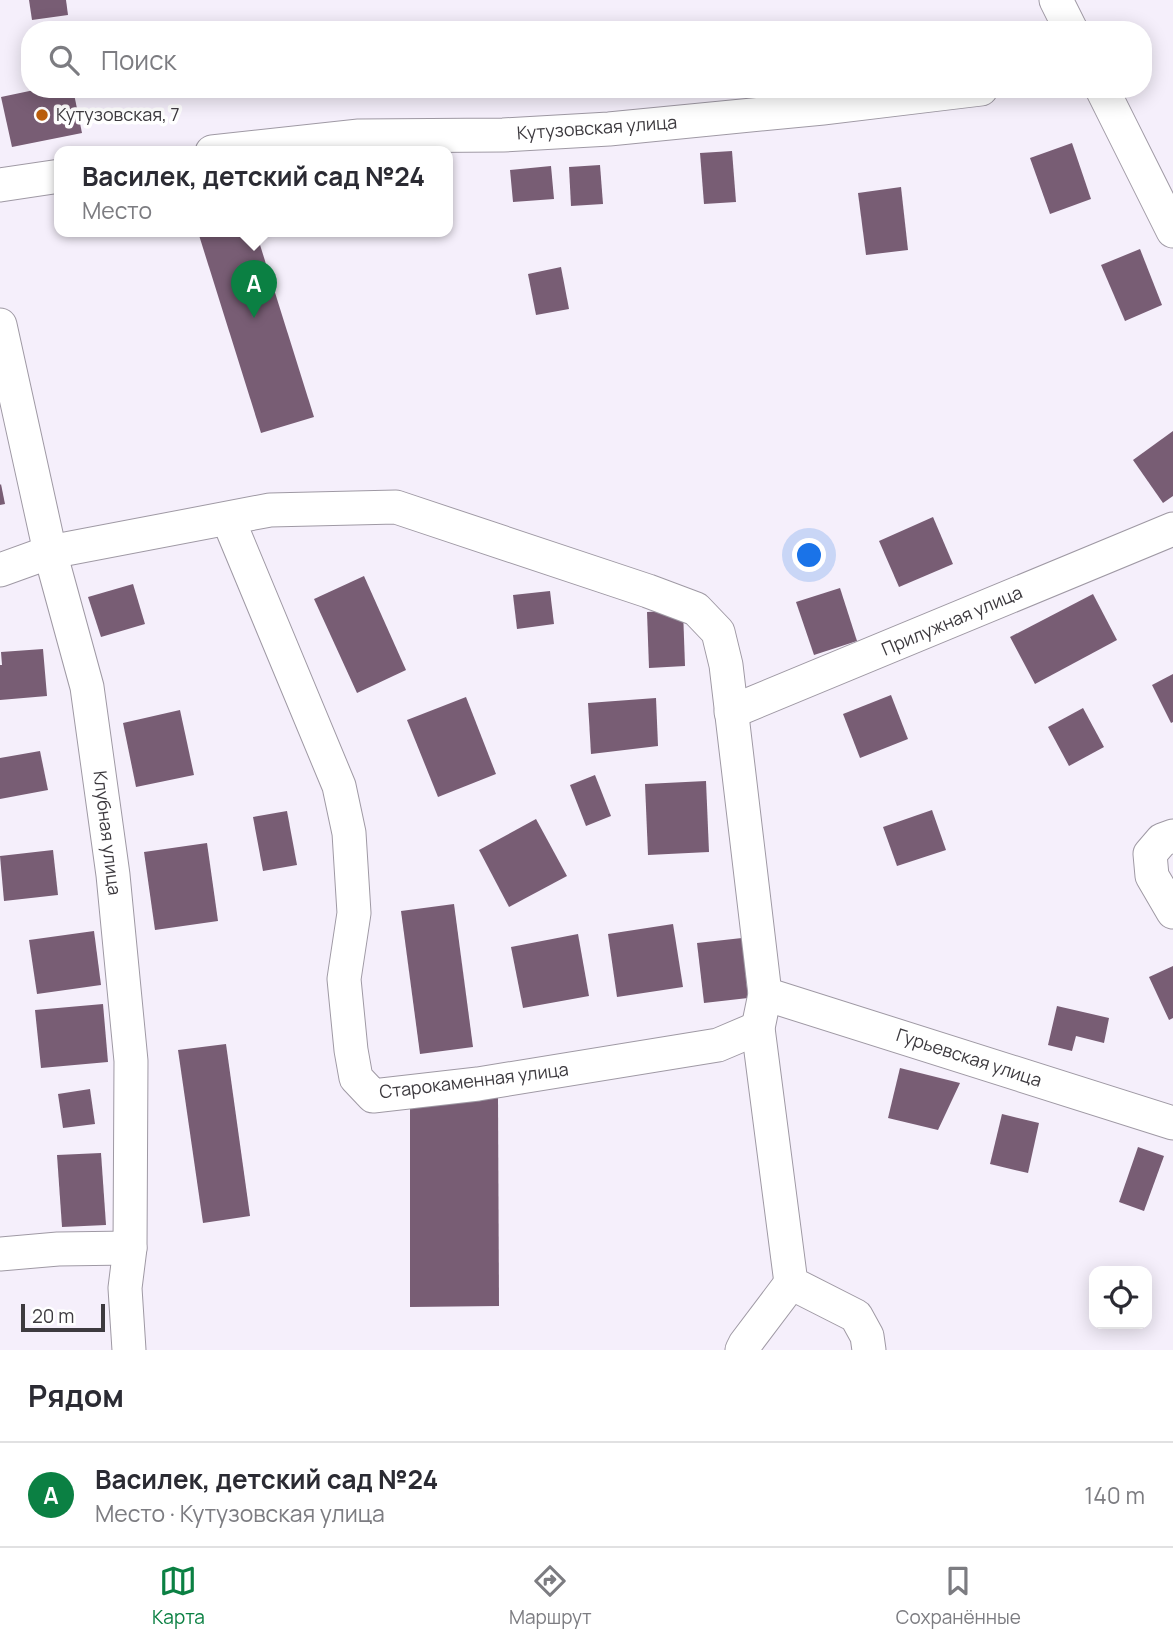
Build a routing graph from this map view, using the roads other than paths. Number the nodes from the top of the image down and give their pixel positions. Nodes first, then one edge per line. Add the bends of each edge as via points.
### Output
1 (1056, 0) edge
2 (1066, 21) edge
3 (906, 98) edge
4 (1106, 98) edge
5 (267, 146) edge
6 (54, 177) edge
7 (0, 185) edge
8 (1173, 231) edge
9 (0, 325) edge
10 (228, 519) junction
11 (1173, 529) edge
12 (50, 552) junction
13 (0, 570) edge
14 (731, 712) junction
15 (1173, 836) edge
16 (1173, 912) edge
17 (765, 994) junction
18 (758, 1028) junction
19 (1173, 1123) edge
20 (130, 1248) junction
21 (0, 1254) edge
22 (791, 1283) junction
23 (129, 1350) edge
24 (743, 1350) edge
25 (869, 1350) edge

1 - 2 street
3 - 5 street, Кутузовская улица via 609,129 359,136
4 - 8 street
6 - 7 street
9 - 12 street, Клубная улица
10 - 12 street
10 - 14 street via 270,510 396,507 696,609 718,632
10 - 18 street, Старокаменная улица via 339,786 349,833 354,913 344,978 351,1050 356,1078 373,1096 718,1045
11 - 14 street, Прилужная улица
12 - 13 street
12 - 20 street, Клубная улица via 87,687 113,875 131,1061
14 - 17 street
15 - 16 street via 1162,840 1150,855 1152,876
17 - 18 street
17 - 19 street, Гурьевская улица
18 - 22 street
20 - 21 street
20 - 23 street, Клубная улица via 125,1288
22 - 24 street
22 - 25 street via 856,1316

